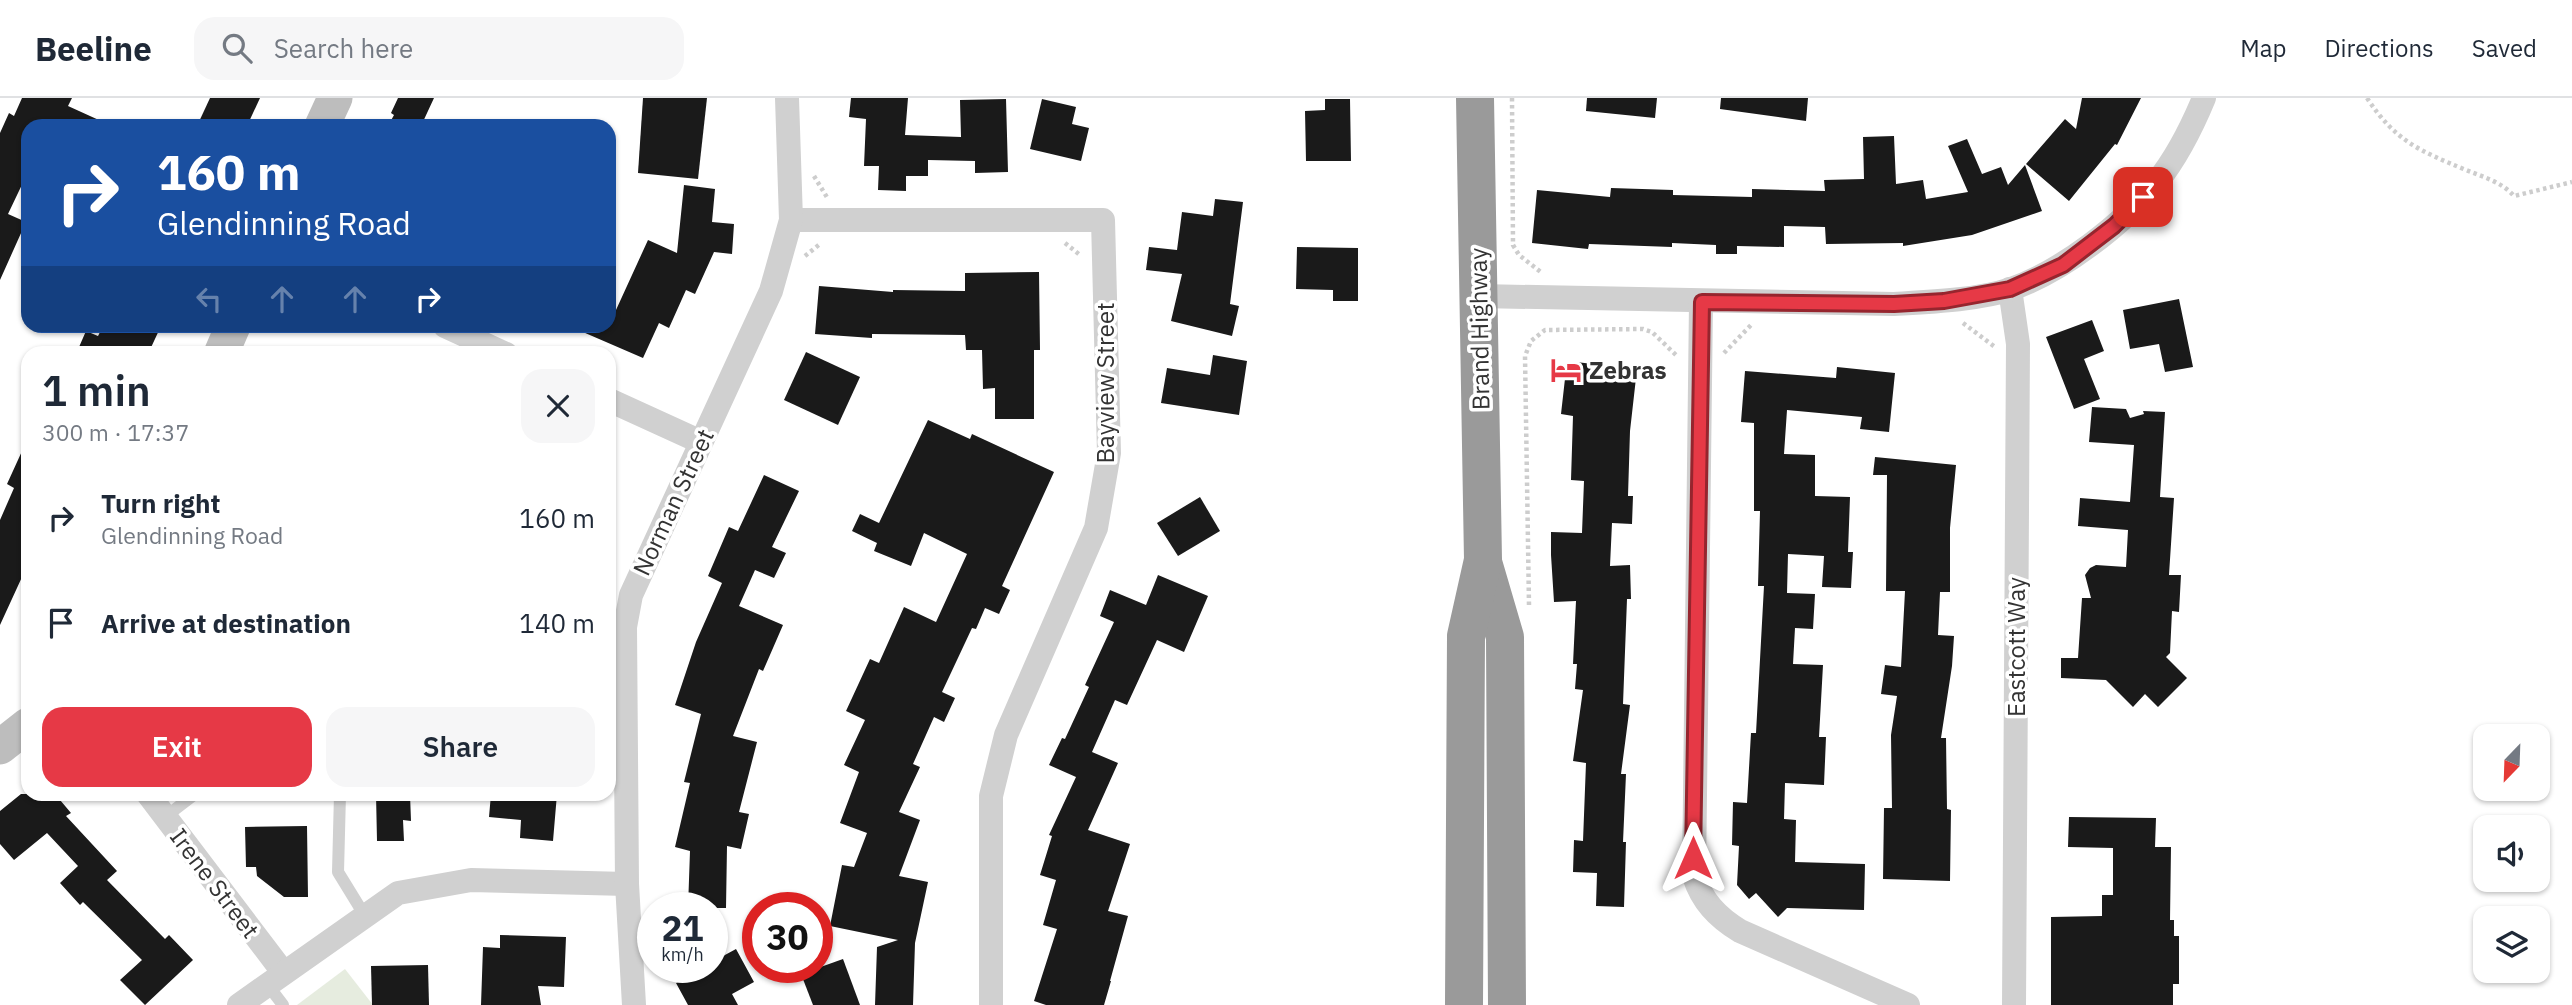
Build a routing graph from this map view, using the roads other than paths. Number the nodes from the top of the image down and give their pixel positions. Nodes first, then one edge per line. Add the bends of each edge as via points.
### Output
1 (335, 98) edge
2 (787, 98) edge
3 (1475, 98) edge
4 (2204, 98) edge
5 (325, 119) edge
6 (791, 220) junction
7 (2010, 289) junction
8 (1479, 296) junction
9 (1702, 302) junction
10 (460, 333) edge
11 (489, 346) edge
12 (616, 403) edge
13 (701, 442) junction
14 (1483, 560) junction
15 (21, 730) edge
16 (0, 747) edge
17 (153, 801) edge
18 (186, 801) edge
19 (340, 801) edge
20 (164, 817) junction
21 (627, 884) junction
22 (365, 916) junction
23 (275, 978) junction
24 (239, 1005) edge
25 (283, 1005) edge
26 (634, 1005) edge
27 (991, 1005) edge
28 (1464, 1005) edge
29 (1507, 1005) edge
30 (1908, 1005) edge
31 (2014, 1005) edge

1 - 5 street
2 - 6 street, Norman Street
3 - 8 highway, Brand Highway
4 - 7 street via 2189,133 2157,183 2114,226 2063,265
6 - 13 street, Norman Street via 771,292
6 - 27 street, Bayview Street via 1103,220 1110,453 1097,528 1006,736 991,796
7 - 9 street via 1894,304
7 - 31 street, Eastcott Way via 2018,344
8 - 9 street
8 - 14 highway, Brand Highway
9 - 30 street via 1694,876 1710,907 1732,926
10 - 11 street
12 - 13 street
13 - 21 street, Norman Street via 631,595 625,627
14 - 28 highway, Brand Highway via 1466,636
14 - 29 highway, Brand Highway via 1505,637
15 - 16 street
17 - 20 street, Irene Street
18 - 20 lane
19 - 22 lane via 338,872
20 - 23 street, Irene Street
21 - 22 street via 471,880 398,893
21 - 26 street, Norman Street
22 - 23 street
23 - 24 street
23 - 25 lane

